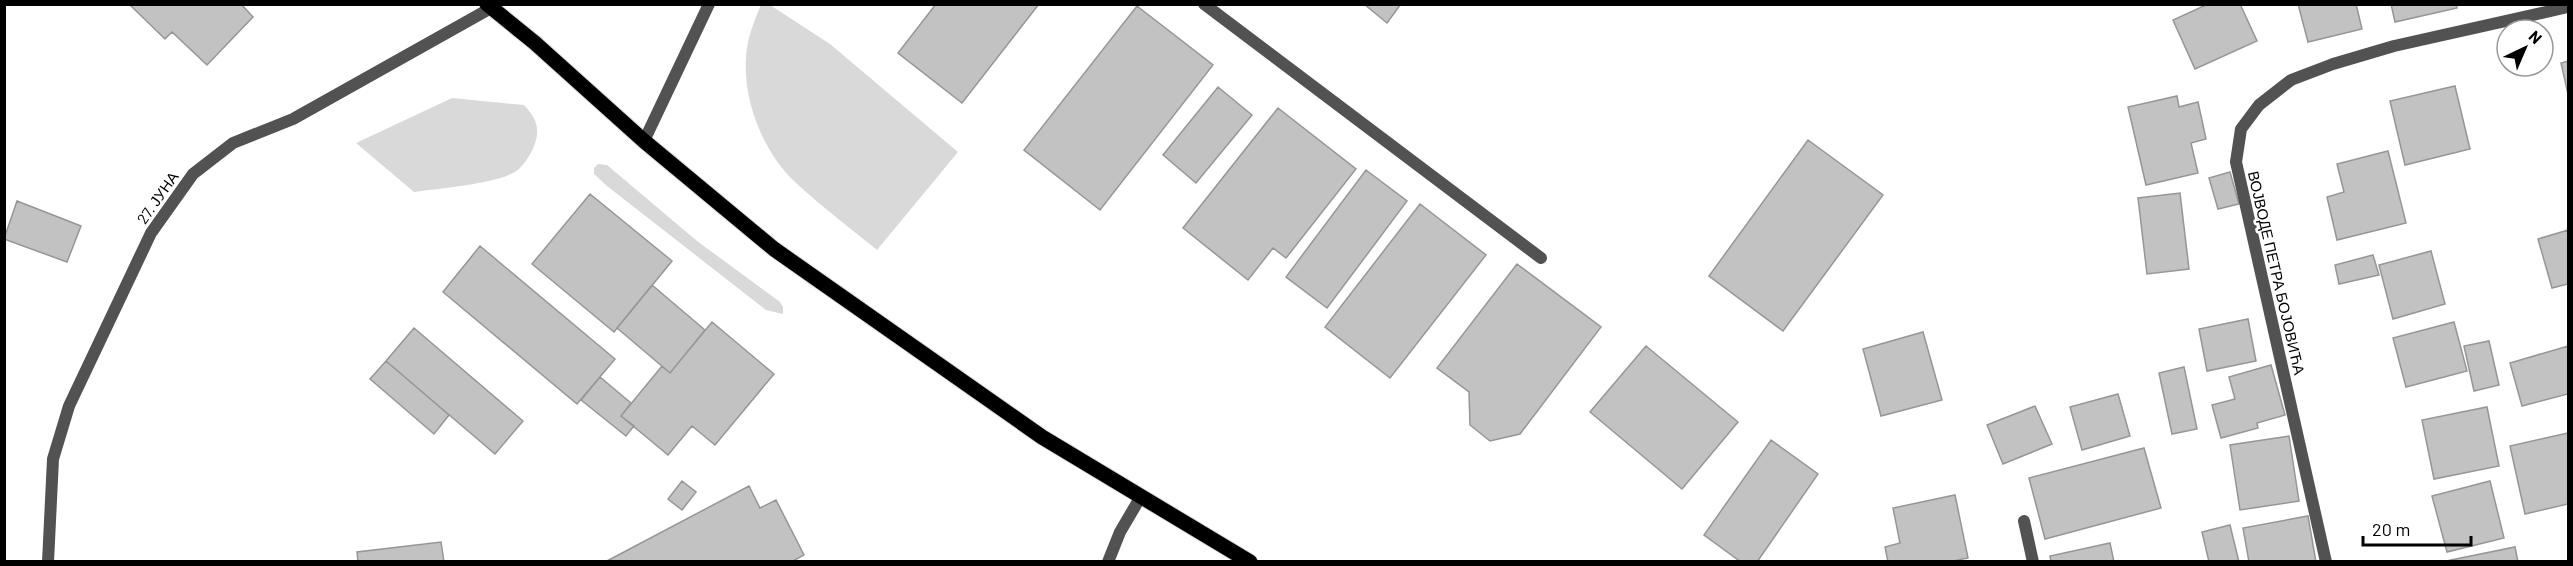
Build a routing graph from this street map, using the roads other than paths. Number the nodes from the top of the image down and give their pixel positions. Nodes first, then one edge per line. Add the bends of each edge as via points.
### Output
1 (709, 4) edge
2 (1204, 4) edge
3 (489, 6) edge
4 (2568, 7) edge
5 (644, 141) junction
6 (1541, 258) dead end
7 (1140, 498) junction
8 (2024, 521) dead end
9 (48, 561) edge
10 (1108, 561) edge
11 (1250, 561) edge
12 (2033, 561) edge
13 (2326, 561) edge

1 - 5 street
2 - 6 street
3 - 5 main road
3 - 9 street, 27. ЈУНА via 293,119 233,143 193,174 151,233 69,406 53,459
4 - 13 street, ВОЈВОДЕ ПЕТРА БОЈОВИЋА via 2333,63 2291,80 2259,105 2241,129 2236,162
5 - 7 main road via 774,249 1042,437
7 - 10 street
7 - 11 main road
8 - 12 street

